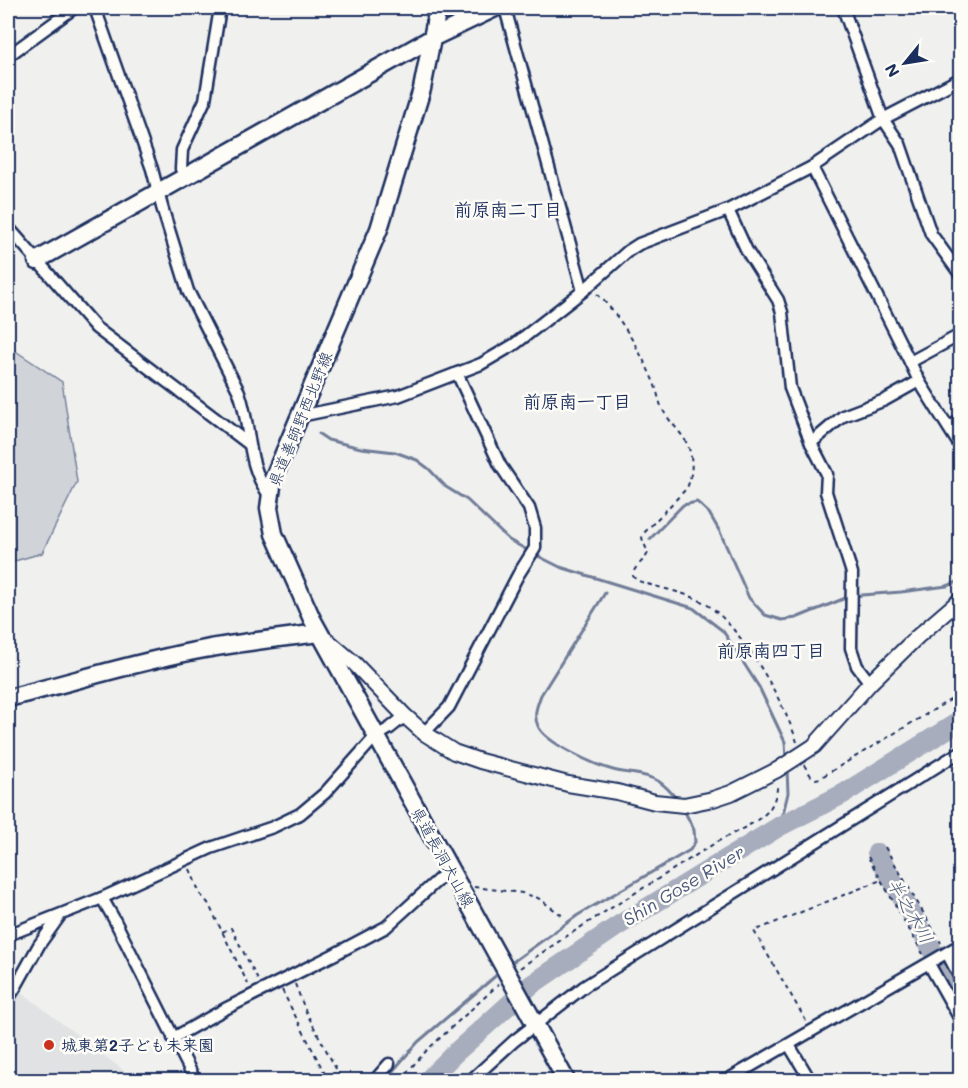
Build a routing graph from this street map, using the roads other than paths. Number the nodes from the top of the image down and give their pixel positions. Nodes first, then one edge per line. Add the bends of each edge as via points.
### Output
1 (74, 8) edge
2 (95, 8) edge
3 (220, 8) edge
4 (438, 8) edge
5 (495, 8) edge
6 (505, 8) edge
7 (843, 8) edge
8 (432, 38) junction
9 (9, 51) edge
10 (960, 79) edge
11 (883, 119) junction
12 (812, 167) junction
13 (185, 177) junction
14 (158, 193) junction
15 (728, 210) junction
16 (8, 227) edge
17 (37, 261) junction
18 (960, 274) edge
19 (586, 289) junction
20 (960, 335) edge
21 (910, 362) junction
22 (457, 373) junction
23 (919, 381) junction
24 (299, 419) junction
25 (960, 420) edge
26 (949, 428) junction
27 (811, 443) junction
28 (249, 444) junction
29 (960, 446) edge
30 (269, 495) junction
31 (960, 600) edge
32 (319, 633) junction
33 (870, 683) junction
34 (8, 698) edge
35 (405, 716) junction
36 (424, 733) junction
37 (375, 737) junction
38 (960, 752) edge
39 (450, 869) junction
40 (102, 898) junction
41 (59, 916) junction
42 (8, 935) edge
43 (960, 945) edge
44 (947, 953) junction
45 (929, 964) junction
46 (960, 978) edge
47 (8, 999) edge
48 (960, 1019) edge
49 (536, 1024) junction
50 (173, 1038) junction
51 (789, 1045) junction
52 (389, 1064) dead end
53 (195, 1080) edge
54 (375, 1080) edge
55 (471, 1080) edge
56 (566, 1080) edge
57 (727, 1080) edge
58 (810, 1080) edge

1 - 9 street
2 - 14 street
3 - 13 street via 206,100 182,150 181,169
4 - 8 main road
5 - 8 main road
6 - 19 street
7 - 11 street
8 - 13 main road
8 - 24 main road, 県道善師野西北野線 via 422,89 379,229
10 - 11 street
11 - 12 street
11 - 18 street via 900,144 931,234
12 - 15 street
12 - 21 street
13 - 14 main road
14 - 17 main road
14 - 28 street via 188,291 241,398
15 - 19 street via 639,244
15 - 27 street via 783,312 790,388
16 - 17 street
17 - 28 street via 96,328
19 - 22 street via 498,355
20 - 21 street
21 - 23 street
22 - 24 street via 398,396
22 - 36 street via 500,465 529,508 535,548 449,707
23 - 26 street
23 - 27 street via 885,400 843,416
24 - 30 main road, 県道善師野西北野線
25 - 26 street
26 - 29 street
27 - 33 street via 827,474 826,492 852,573 851,648 857,666
28 - 30 street via 254,468
30 - 32 main road, 県道善師野西北野線 via 277,545
31 - 33 street
32 - 34 main road via 205,649
32 - 35 street
32 - 37 main road, 県道長洞犬山線
33 - 36 street via 814,746 800,756 731,793 678,805 568,784 480,761 454,752
35 - 36 street
35 - 37 street
37 - 39 main road, 県道長洞犬山線
37 - 40 street via 325,793 300,814 185,859
38 - 49 street via 595,980
39 - 49 main road, 県道長洞犬山線
39 - 50 street via 386,927
40 - 41 street
40 - 50 street
41 - 42 street
41 - 47 street
43 - 44 street
44 - 45 street
44 - 46 street
45 - 48 street
45 - 51 street
49 - 55 street
49 - 56 main road, 県道長洞犬山線
50 - 53 street
51 - 57 street
51 - 58 street
52 - 54 street

